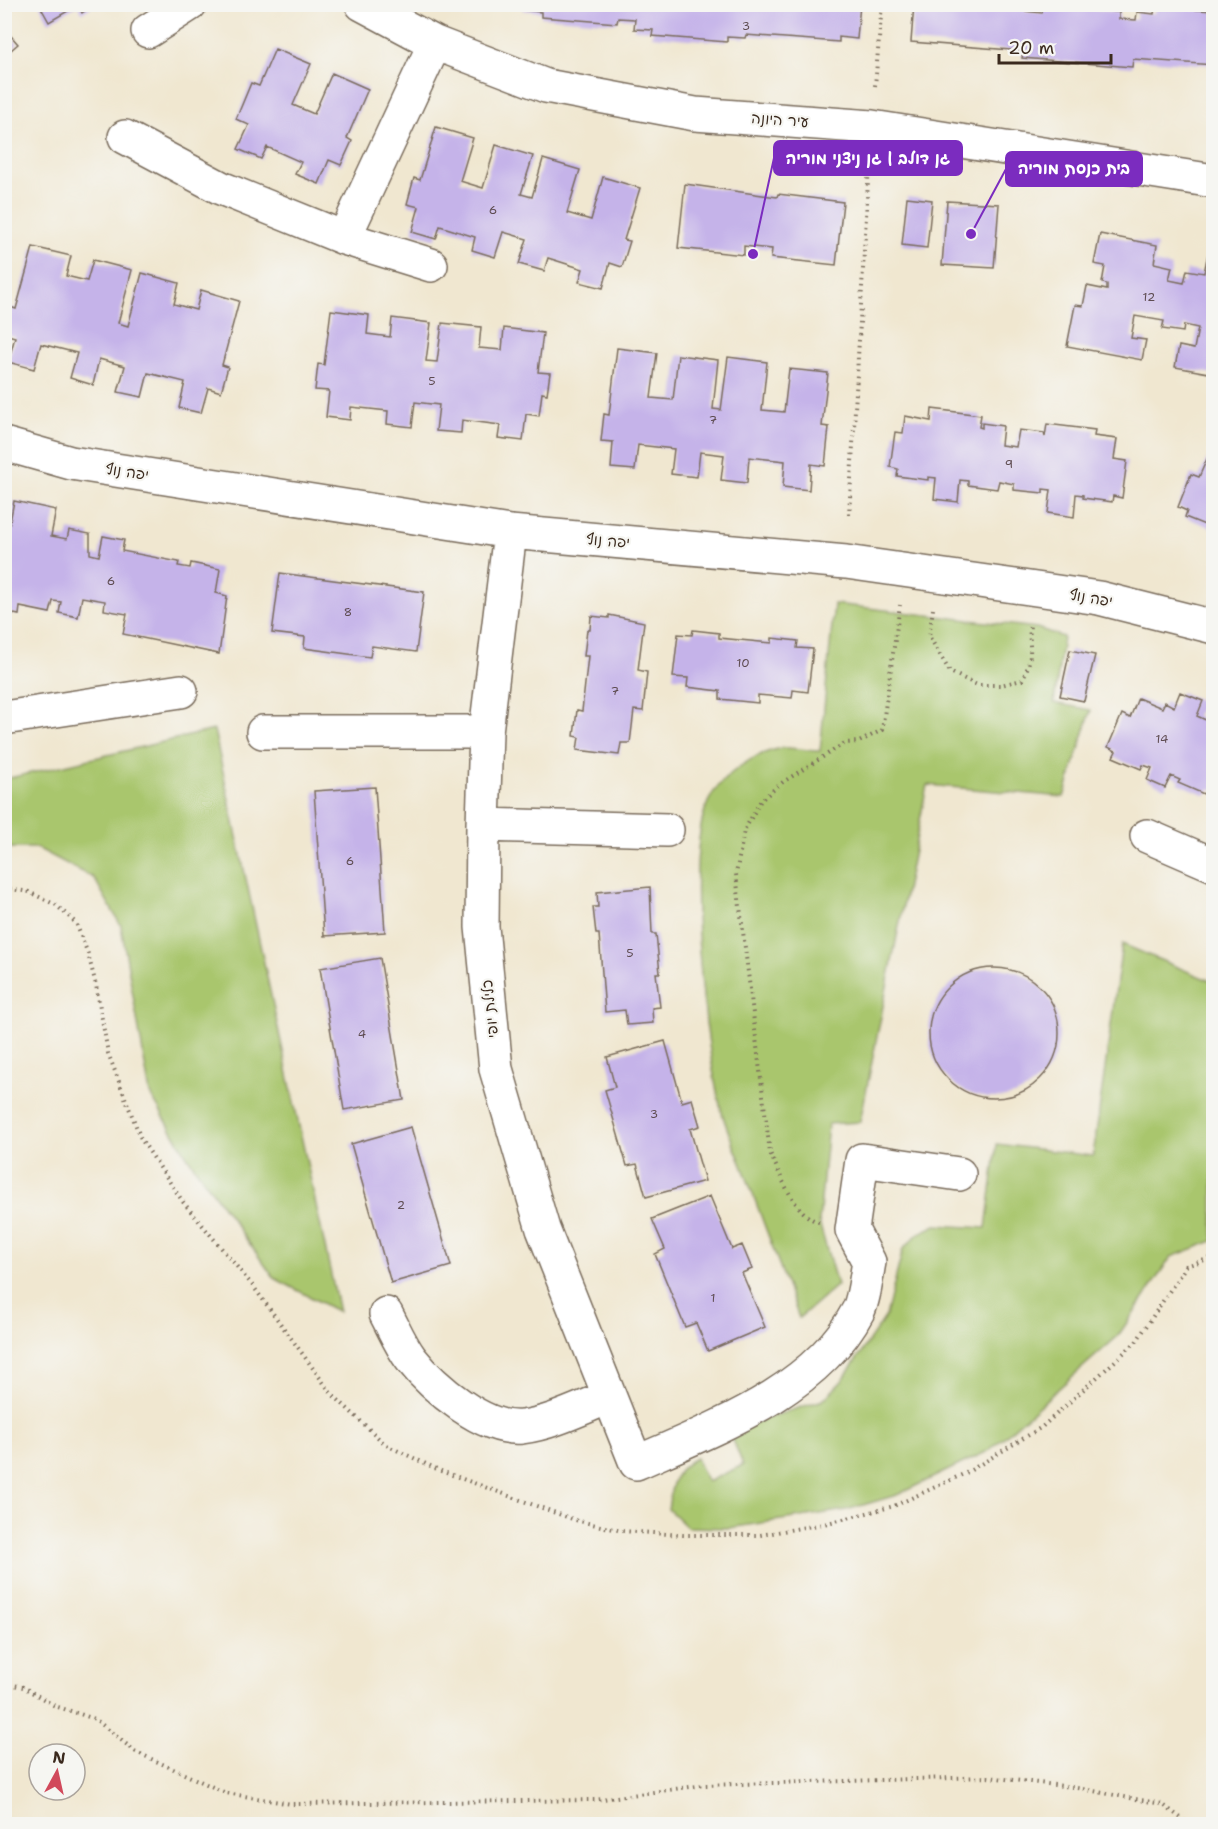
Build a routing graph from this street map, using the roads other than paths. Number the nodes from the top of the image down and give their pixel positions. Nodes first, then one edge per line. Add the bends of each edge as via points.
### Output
1 (190, 4) edge
2 (362, 4) edge
3 (148, 31) dead end
4 (435, 43) junction
5 (125, 137) dead end
6 (1214, 181) edge
7 (344, 238) junction
8 (431, 265) dead end
9 (4, 444) edge
10 (510, 532) junction
11 (1214, 627) edge
12 (182, 691) dead end
13 (4, 718) edge
14 (263, 732) dead end
15 (486, 732) junction
16 (483, 825) junction
17 (666, 830) dead end
18 (1147, 836) dead end
19 (1214, 865) edge
20 (959, 1174) dead end
21 (386, 1314) dead end
22 (609, 1397) junction

1 - 3 street
2 - 4 street, עיר היונה
4 - 6 street, עיר היונה via 546,86 694,114 872,127
4 - 7 street
5 - 7 street via 221,188
7 - 8 street
9 - 10 street, יפה נוף via 71,463
10 - 11 street, יפה נוף via 846,562 1099,598
10 - 15 street, כלילת יופי
12 - 13 street
14 - 15 street
15 - 16 street, כלילת יופי
16 - 17 street
16 - 22 street, כלילת יופי via 482,927 496,1069 543,1229
18 - 19 street
20 - 22 street, כלילת יופי via 862,1160 852,1230 869,1262 859,1309 826,1357 803,1377 714,1428 636,1463
21 - 22 street via 410,1359 454,1401 484,1420 520,1427

